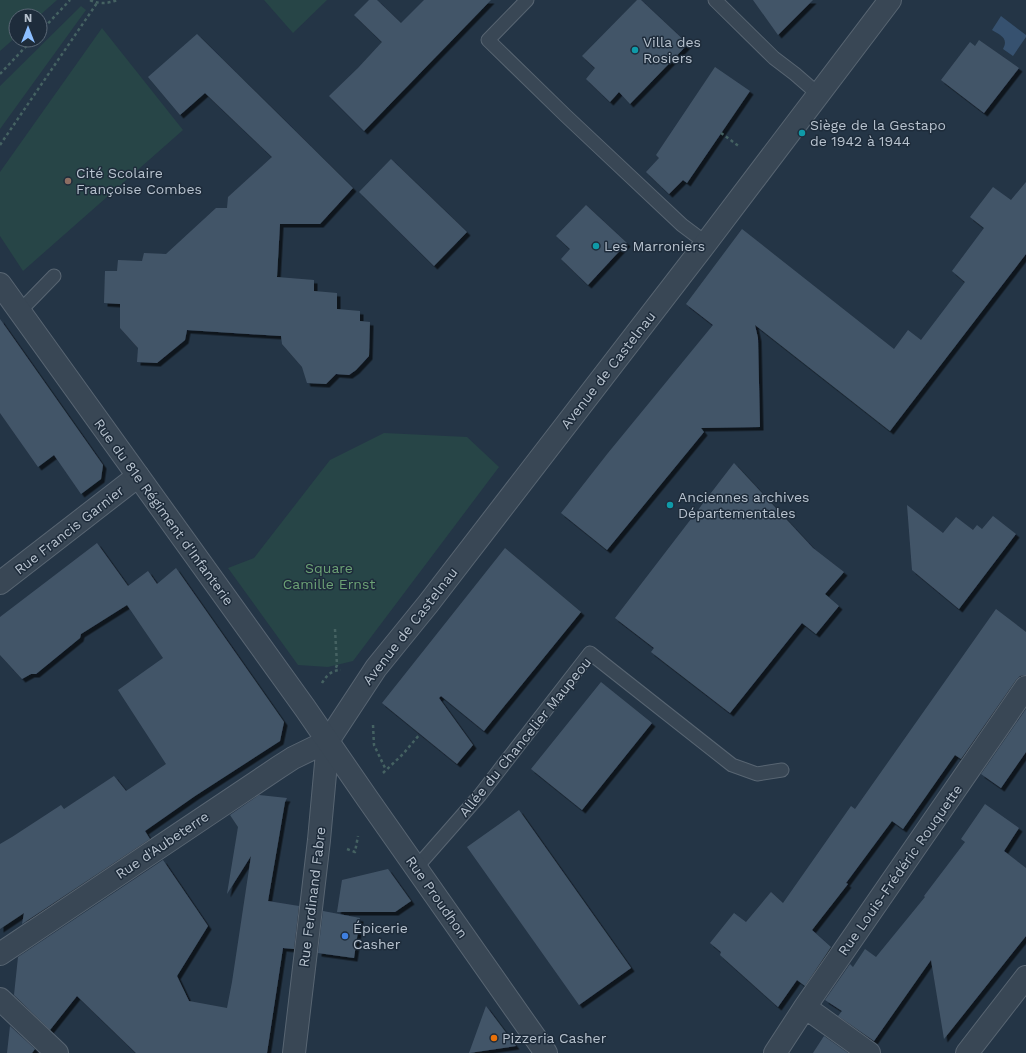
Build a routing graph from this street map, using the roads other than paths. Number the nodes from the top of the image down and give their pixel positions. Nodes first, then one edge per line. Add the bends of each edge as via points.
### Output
1 (527, 0) edge
2 (715, 0) edge
3 (890, 0) edge
4 (818, 94) junction
5 (706, 243) junction
6 (54, 276) dead end
7 (0, 284) edge
8 (20, 311) junction
9 (138, 476) junction
10 (0, 583) edge
11 (1026, 687) edge
12 (328, 741) junction
13 (782, 770) dead end
14 (416, 868) junction
15 (0, 954) edge
16 (1026, 977) edge
17 (0, 999) edge
18 (805, 1008) junction
19 (57, 1053) edge
20 (294, 1053) edge
21 (546, 1053) edge
22 (775, 1053) edge
23 (868, 1053) edge
24 (967, 1053) edge

1 - 5 lane via 488,40 676,220
2 - 4 lane via 774,58
3 - 4 street, Avenue de Castelnau
4 - 5 street, Avenue de Castelnau
5 - 12 street, Avenue de Castelnau via 376,668
6 - 8 lane
7 - 8 street, Rue du 81e Régiment d'Infanterie
8 - 9 street, Rue du 81e Régiment d'Infanterie
9 - 10 street, Rue Francis Garnier
9 - 12 street, Rue du 81e Régiment d'Infanterie
11 - 18 street, Rue Louis-Frédéric Rouquette
12 - 14 street, Rue Proudhon
12 - 15 street, Rue d'Aubeterre via 279,767
12 - 20 street, Rue Ferdinand Fabre
13 - 14 lane, Allée du Chancelier Maupeou via 757,774 732,766 590,653 480,795
14 - 21 street, Rue Proudhon
16 - 24 street
17 - 19 street
18 - 22 street, Rue Louis-Frédéric Rouquette
18 - 23 street

